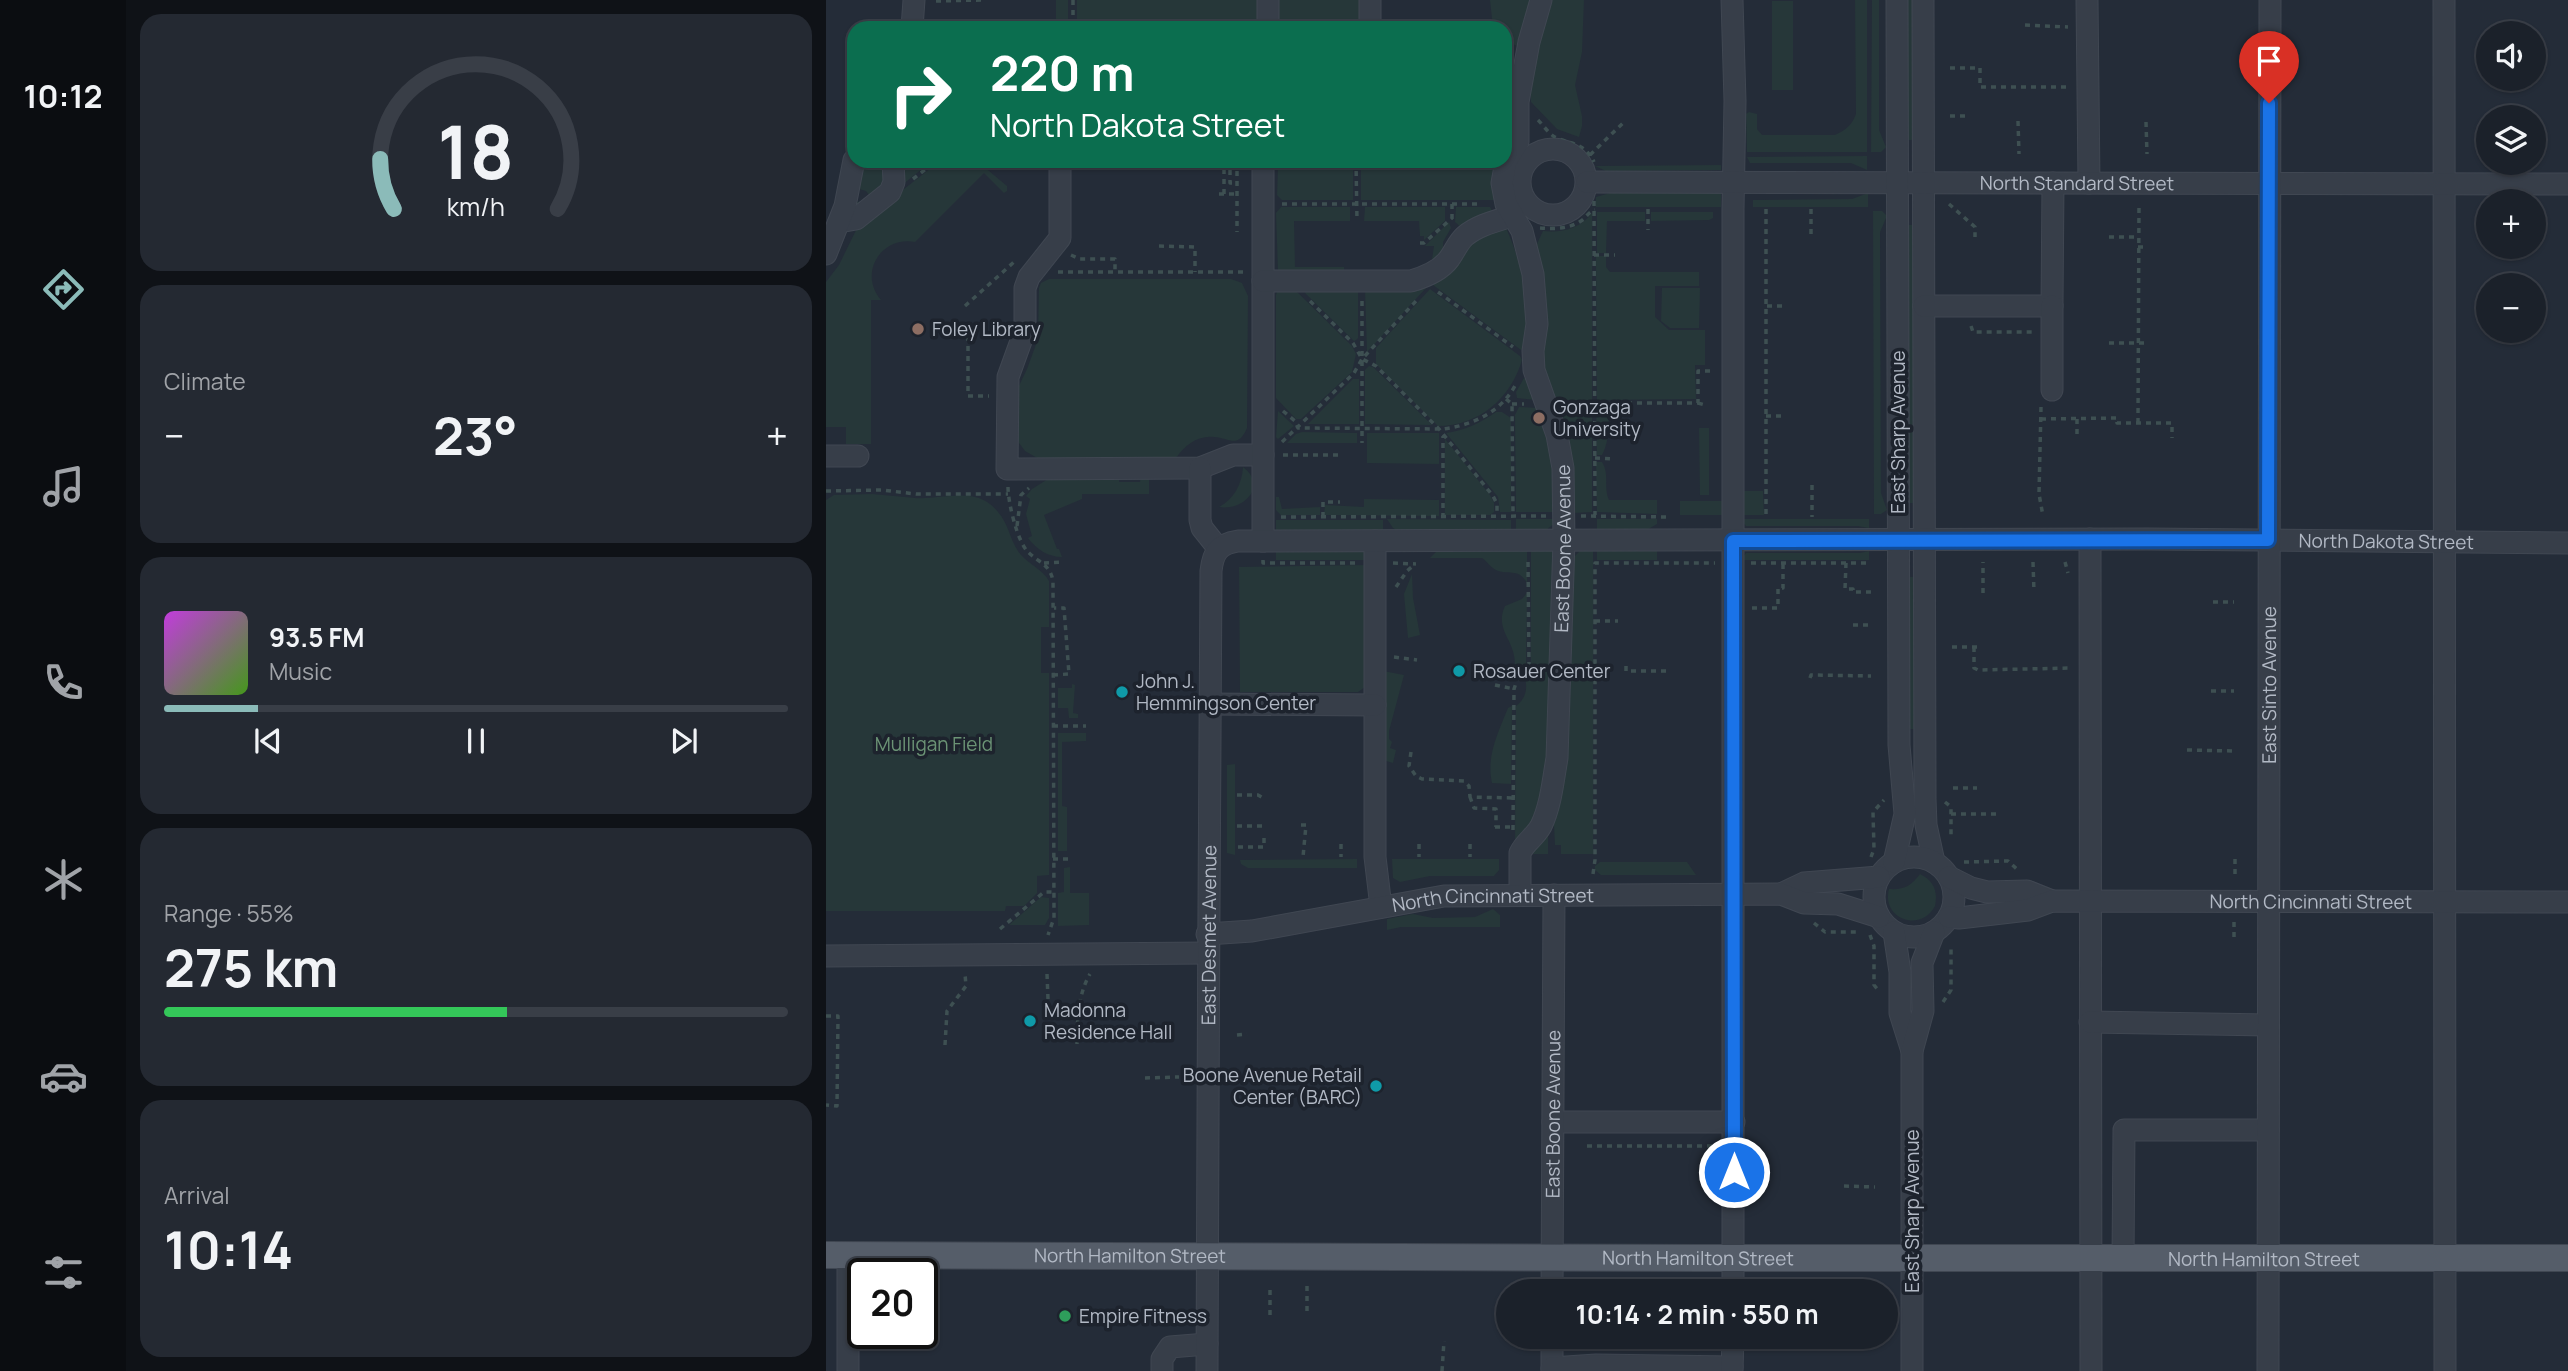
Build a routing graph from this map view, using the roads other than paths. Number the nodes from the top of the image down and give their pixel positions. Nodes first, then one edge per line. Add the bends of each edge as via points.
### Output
1 (915, 0) edge
2 (1268, 0) edge
3 (1370, 0) edge
4 (1541, 0) edge
5 (1732, 0) edge
6 (1897, 0) edge
7 (1923, 0) edge
8 (2087, 0) edge
9 (2270, 0) edge
10 (2444, 0) edge
11 (936, 1) edge
12 (913, 21) edge
13 (1268, 21) edge
14 (1370, 21) edge
15 (1512, 152) edge
16 (852, 168) edge
17 (893, 168) edge
18 (1060, 168) edge
19 (1263, 168) edge
20 (1505, 168) edge
21 (1592, 182) road end
22 (1735, 182) junction
23 (1897, 182) junction
24 (1924, 182) junction
25 (2269, 182) junction
26 (2053, 183) junction
27 (2089, 183) junction
28 (2445, 183) junction
29 (2568, 184) edge
30 (1513, 217) junction
31 (839, 222) junction
32 (826, 254) edge
33 (1263, 276) junction
34 (1924, 306) junction
35 (2052, 306) junction
36 (2047, 398) road end
37 (1263, 455) junction
38 (826, 456) edge
39 (858, 456) dead end
40 (1200, 468) junction
41 (2090, 539) junction
42 (1899, 540) junction
43 (1925, 540) junction
44 (2268, 540) junction
45 (1263, 541) junction
46 (1375, 541) junction
47 (1564, 541) junction
48 (1733, 541) junction
49 (2568, 543) edge
50 (2446, 544) junction
51 (1218, 548) junction
52 (1210, 704) junction
53 (1375, 705) junction
54 (1948, 862) junction
55 (1880, 867) junction
56 (1520, 894) junction
57 (1781, 894) junction
58 (1554, 895) junction
59 (1734, 895) junction
60 (2052, 901) junction
61 (2090, 901) junction
62 (2269, 901) junction
63 (2446, 901) junction
64 (2568, 902) edge
65 (1381, 907) junction
66 (1887, 925) junction
67 (1945, 930) junction
68 (1208, 943) junction
69 (826, 956) edge
70 (2090, 1022) junction
71 (2268, 1025) junction
72 (1912, 1051) junction
73 (1553, 1122) junction
74 (1734, 1122) junction
75 (2268, 1130) junction
76 (837, 1255) edge
77 (1208, 1256) junction
78 (1734, 1257) junction
79 (1552, 1258) junction
80 (2568, 1258) edge
81 (2268, 1259) junction
82 (2444, 1259) junction
83 (2091, 1260) junction
84 (2123, 1260) junction
85 (1912, 1261) junction
86 (1552, 1279) edge
87 (1733, 1279) edge
88 (1207, 1344) junction
89 (1552, 1349) edge
90 (1732, 1349) edge
91 (1732, 1369) edge
92 (1552, 1370) edge
93 (848, 1371) edge
94 (1162, 1371) edge
95 (1207, 1371) edge
96 (1912, 1371) edge
97 (2091, 1371) edge
98 (2268, 1371) edge
99 (2445, 1371) edge

1 - 11 street
1 - 12 street
2 - 13 street
3 - 14 street
4 - 15 street, East Boone Avenue via 1518,102 1518,142
5 - 22 street
6 - 23 street, East Sharp Avenue
7 - 24 street, East Sharp Avenue
8 - 27 street
9 - 25 street, East Sinto Avenue
10 - 28 street
16 - 31 street
17 - 31 street via 890,192 856,219
18 - 40 street via 1060,238 1025,288 1025,330 1008,377 1007,469
19 - 33 street
20 - 30 street, East Boone Avenue via 1502,183
21 - 22 street, North Standard Street
22 - 23 street, North Standard Street
22 - 48 street
23 - 24 street, North Standard Street
23 - 42 street, East Sharp Avenue
24 - 26 street, North Standard Street
24 - 34 street, East Sharp Avenue
25 - 27 street, North Standard Street
25 - 28 street, North Standard Street
25 - 44 street, East Sinto Avenue
26 - 27 street, North Standard Street
26 - 35 street
28 - 29 street, North Standard Street
28 - 50 street
30 - 33 street via 1467,234 1428,281 1290,281
30 - 47 street, East Boone Avenue via 1536,299 1532,362 1548,404 1563,468
31 - 32 street
33 - 37 street
34 - 35 street
34 - 43 street, East Sharp Avenue
35 - 36 street
37 - 40 street via 1233,455
37 - 45 street
38 - 39 street
40 - 51 street via 1200,520
41 - 43 street, North Dakota Street
41 - 44 street, North Dakota Street
41 - 61 street
42 - 43 street, North Dakota Street
42 - 48 street, North Dakota Street
42 - 55 street, East Sharp Avenue via 1899,745 1905,814
43 - 54 street, East Sharp Avenue via 1926,812 1929,844
44 - 50 street, North Dakota Street
44 - 62 street, East Sinto Avenue
45 - 46 street, North Dakota Street
45 - 51 street via 1238,541
46 - 47 street, North Dakota Street
46 - 53 street
47 - 48 street, North Dakota Street
47 - 56 street, East Boone Avenue via 1557,758 1544,818 1521,853
48 - 59 street
49 - 50 street, North Dakota Street
50 - 63 street
51 - 52 street, East Desmet Avenue via 1211,571
52 - 53 street
52 - 68 street, East Desmet Avenue
53 - 65 street via 1375,857
54 - 55 street via 1914,857
54 - 60 street, North Cincinnati Street via 1971,888 2027,891
54 - 67 street via 1954,897
55 - 57 street, North Cincinnati Street via 1804,883
55 - 66 street via 1874,897
56 - 58 street, North Cincinnati Street
56 - 65 street, North Cincinnati Street via 1444,896
57 - 59 street, North Cincinnati Street
57 - 66 street, North Cincinnati Street via 1804,903 1838,904
58 - 59 street, North Cincinnati Street
58 - 73 street, East Boone Avenue
59 - 74 street
60 - 61 street, North Cincinnati Street
60 - 67 street, North Cincinnati Street via 2028,910 1959,918
61 - 62 street, North Cincinnati Street
61 - 70 street
62 - 63 street, North Cincinnati Street
62 - 71 street, East Sinto Avenue
63 - 64 street, North Cincinnati Street
63 - 82 street
65 - 68 street, North Cincinnati Street
66 - 67 street via 1914,937
66 - 72 street, East Sharp Avenue via 1900,972 1900,1013
67 - 72 street, East Sharp Avenue via 1922,963 1923,1011
68 - 69 street, North Cincinnati Street via 1047,963
68 - 77 street, East Desmet Avenue
70 - 71 street
70 - 83 street
71 - 75 street, East Sinto Avenue
72 - 85 street, East Sharp Avenue
73 - 74 street
73 - 79 street, East Boone Avenue
74 - 78 street
75 - 81 street, East Sinto Avenue
75 - 84 street via 2124,1129
76 - 77 main road, North Hamilton Street
76 - 93 street
77 - 79 main road, North Hamilton Street
77 - 88 street, East Desmet Avenue
78 - 79 main road, North Hamilton Street
78 - 85 main road, North Hamilton Street
78 - 87 street
79 - 86 street, East Boone Avenue
80 - 82 main road, North Hamilton Street
81 - 82 main road, North Hamilton Street
81 - 84 main road, North Hamilton Street
81 - 98 street, East Sinto Avenue
82 - 99 street
83 - 84 main road, North Hamilton Street
83 - 85 main road, North Hamilton Street
83 - 97 street
85 - 96 street, East Sharp Avenue
88 - 94 street via 1170,1346 1162,1359
88 - 95 street, East Desmet Avenue
89 - 92 street
90 - 91 street
91 - 92 street via 1597,1365

